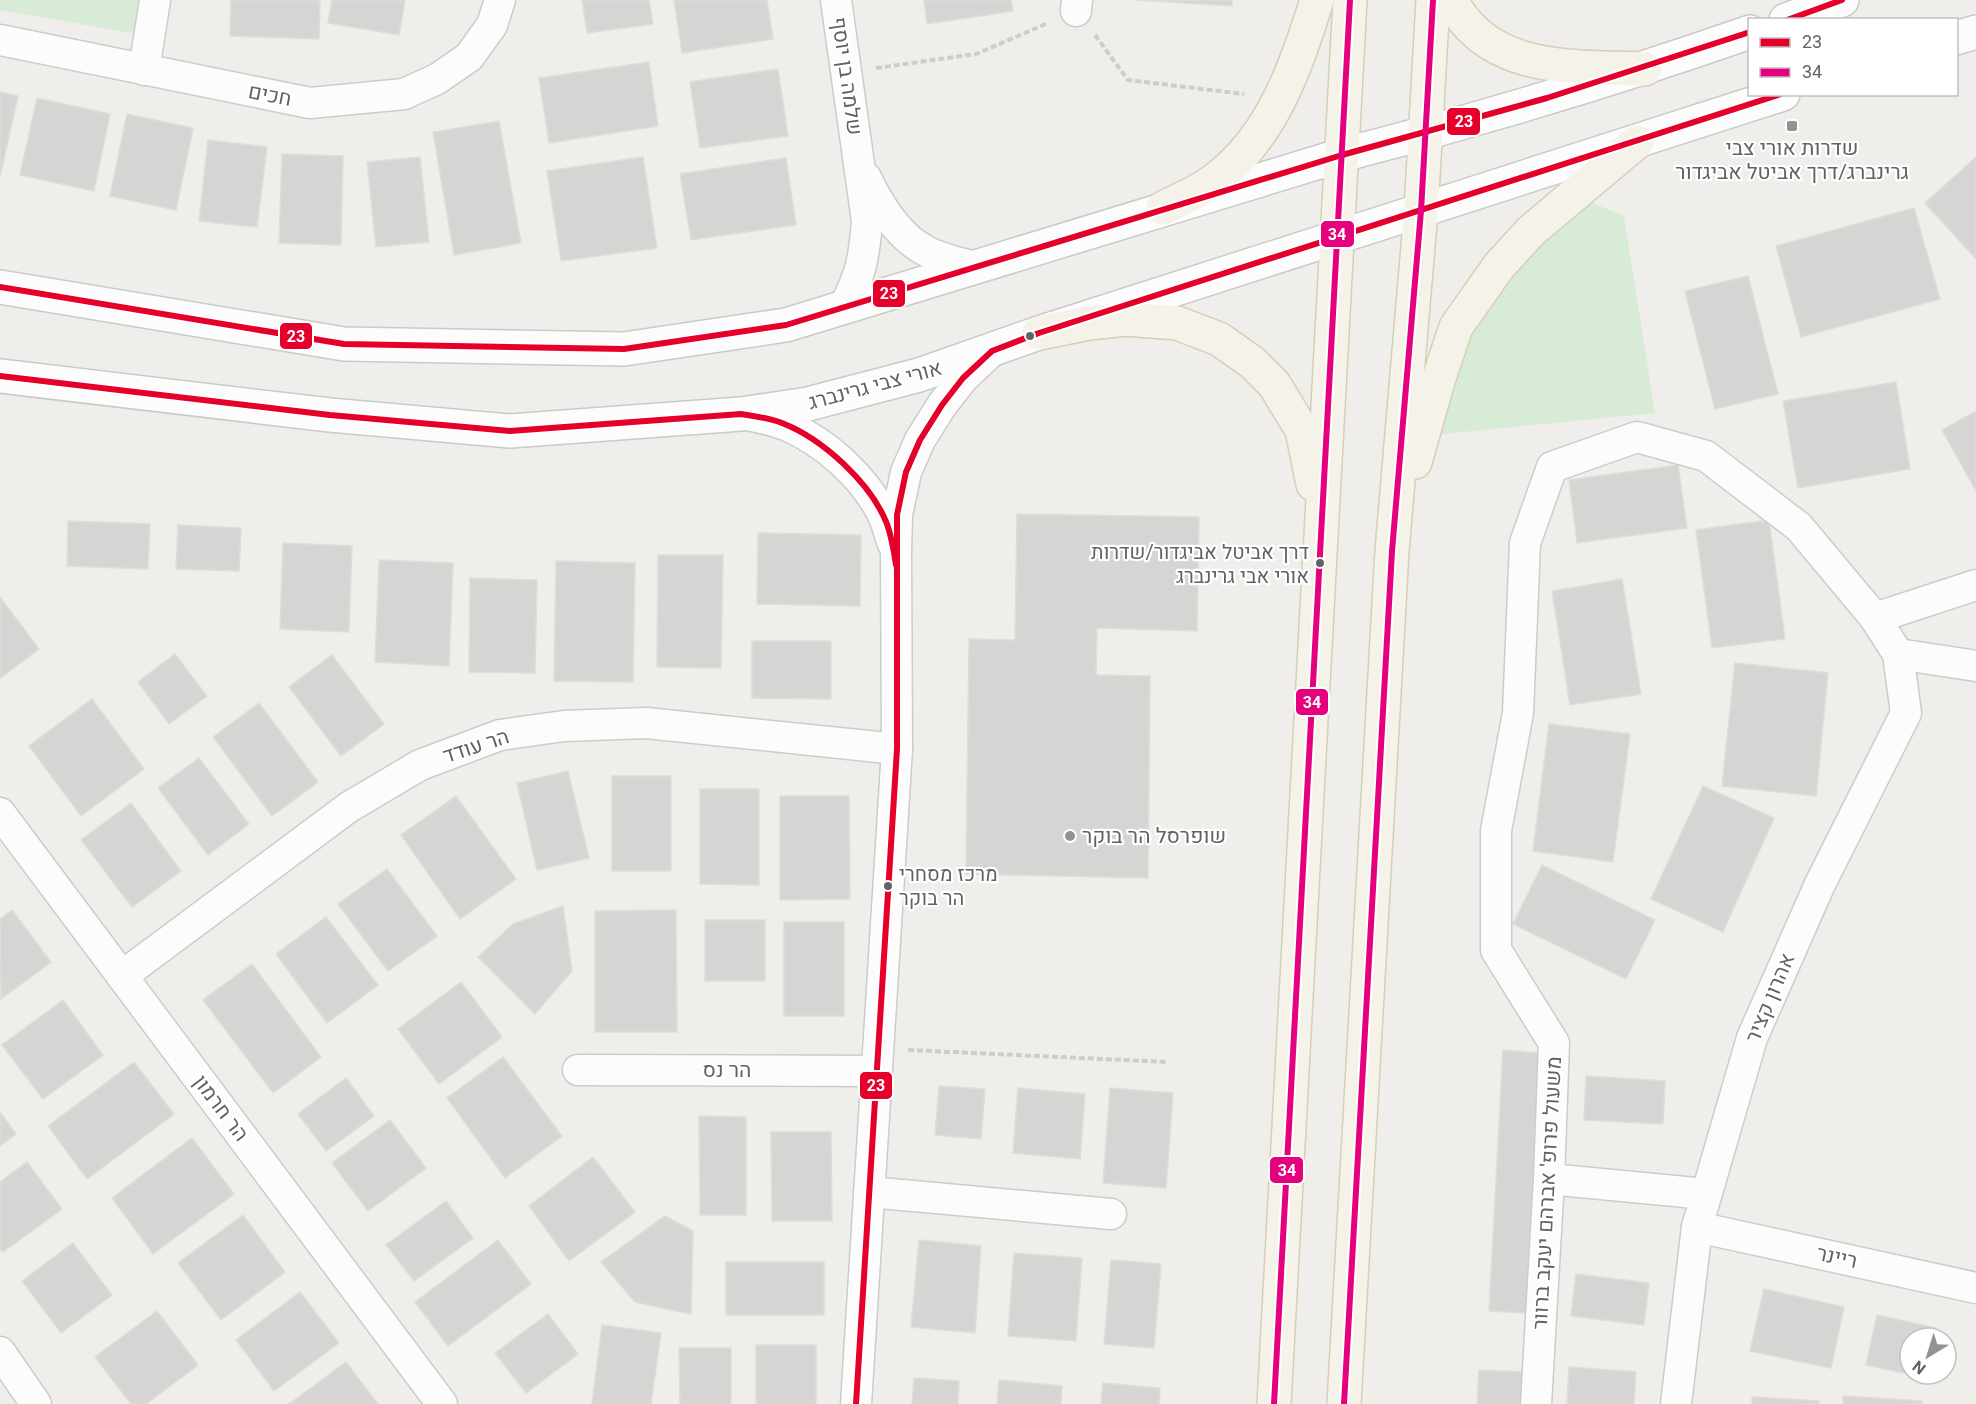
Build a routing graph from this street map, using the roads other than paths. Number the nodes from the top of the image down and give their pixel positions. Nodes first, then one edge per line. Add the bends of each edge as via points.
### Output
1 (155, 0) edge
2 (500, 0) edge
3 (836, 0) edge
4 (1317, 0) edge
5 (1350, 0) edge
6 (1433, 0) edge
7 (1451, 0) edge
8 (1842, 0) edge
9 (1792, 18) edge
10 (1748, 32) edge
11 (1976, 32) edge
12 (1958, 37) edge
13 (0, 40) edge
14 (1645, 69) junction
15 (144, 70) junction
16 (1777, 96) edge
17 (1425, 134) junction
18 (1637, 142) junction
19 (858, 152) junction
20 (1342, 154) junction
21 (1163, 208) junction
22 (1421, 210) junction
23 (1337, 237) junction
24 (976, 267) junction
25 (0, 286) edge
26 (843, 309) junction
27 (1040, 333) junction
28 (992, 351) junction
29 (0, 376) edge
30 (741, 414) junction
31 (1322, 532) junction
32 (1392, 551) junction
33 (896, 553) junction
34 (1976, 585) edge
35 (1875, 618) junction
36 (1898, 654) junction
37 (1976, 666) edge
38 (897, 749) junction
39 (0, 813) edge
40 (122, 976) junction
41 (878, 1060) junction
42 (578, 1070) dead end
43 (1549, 1179) junction
44 (869, 1192) junction
45 (1706, 1194) junction
46 (1111, 1214) dead end
47 (1697, 1227) junction
48 (1976, 1288) edge
49 (0, 1352) edge
50 (36, 1404) edge
51 (442, 1404) edge
52 (856, 1404) edge
53 (1274, 1404) edge
54 (1344, 1404) edge
55 (1536, 1404) edge
56 (1677, 1404) edge

1 - 15 street
2 - 15 street, חכים via 492,25 469,57 437,79 404,93 310,103
3 - 19 street, שלמה בן יוסף
4 - 21 main road via 1301,50 1266,126 1243,155 1215,179
5 - 20 main road
6 - 17 main road
7 - 14 main road via 1478,37 1508,54 1547,64
8 - 9 main road
10 - 14 main road
11 - 12 main road
13 - 15 street, חכים
14 - 17 main road
16 - 18 main road, אורי צבי גרינברג
17 - 20 main road
17 - 22 main road
18 - 22 main road, אורי צבי גרינברג
18 - 32 main road via 1530,231 1499,266 1456,327
19 - 24 street, שלמה בן יוסף via 867,180 885,212 906,236 924,251
19 - 26 street, שלמה בן יוסף via 867,221 864,255 856,284
20 - 21 main road
20 - 23 main road
21 - 24 main road
22 - 23 main road, אורי צבי גרינברג
22 - 32 main road
23 - 27 main road, אורי צבי גרינברג
23 - 31 main road
24 - 26 main road
25 - 26 main road via 345,344 624,349 786,325
27 - 28 main road, אורי צבי גרינברג
27 - 31 main road via 1126,319 1177,323 1219,339 1275,384 1302,430
28 - 30 main road, אורי צבי גרינברג via 808,404
28 - 33 street via 956,387 920,440 906,472 897,515
29 - 30 main road, אורי צבי גרינברג via 330,415 510,431
30 - 33 street via 789,426 841,461 862,483 882,514
31 - 53 main road
32 - 54 main road
33 - 38 street
34 - 35 street
35 - 36 street, אהרון קציר
35 - 43 street, משעול פרופ' אברהם יעקב ברוור via 1799,527 1706,456 1637,437 1552,467 1525,543 1518,713 1496,831 1496,950 1554,1043
36 - 37 street
36 - 45 street, אהרון קציר via 1906,713 1820,884 1752,1038
38 - 40 street, הר עודד via 646,723 564,726 500,735 420,765 349,807
38 - 41 street
39 - 40 street, הר חרמון
40 - 51 street, הר חרמון
41 - 42 street, הר נס
41 - 44 street
43 - 45 street
43 - 55 street, משעול פרופ' אברהם יעקב ברוור
44 - 46 street
44 - 52 street
45 - 47 street, אהרון קציר
47 - 48 street, ריינר
47 - 56 street, אהרון קציר
49 - 50 street

